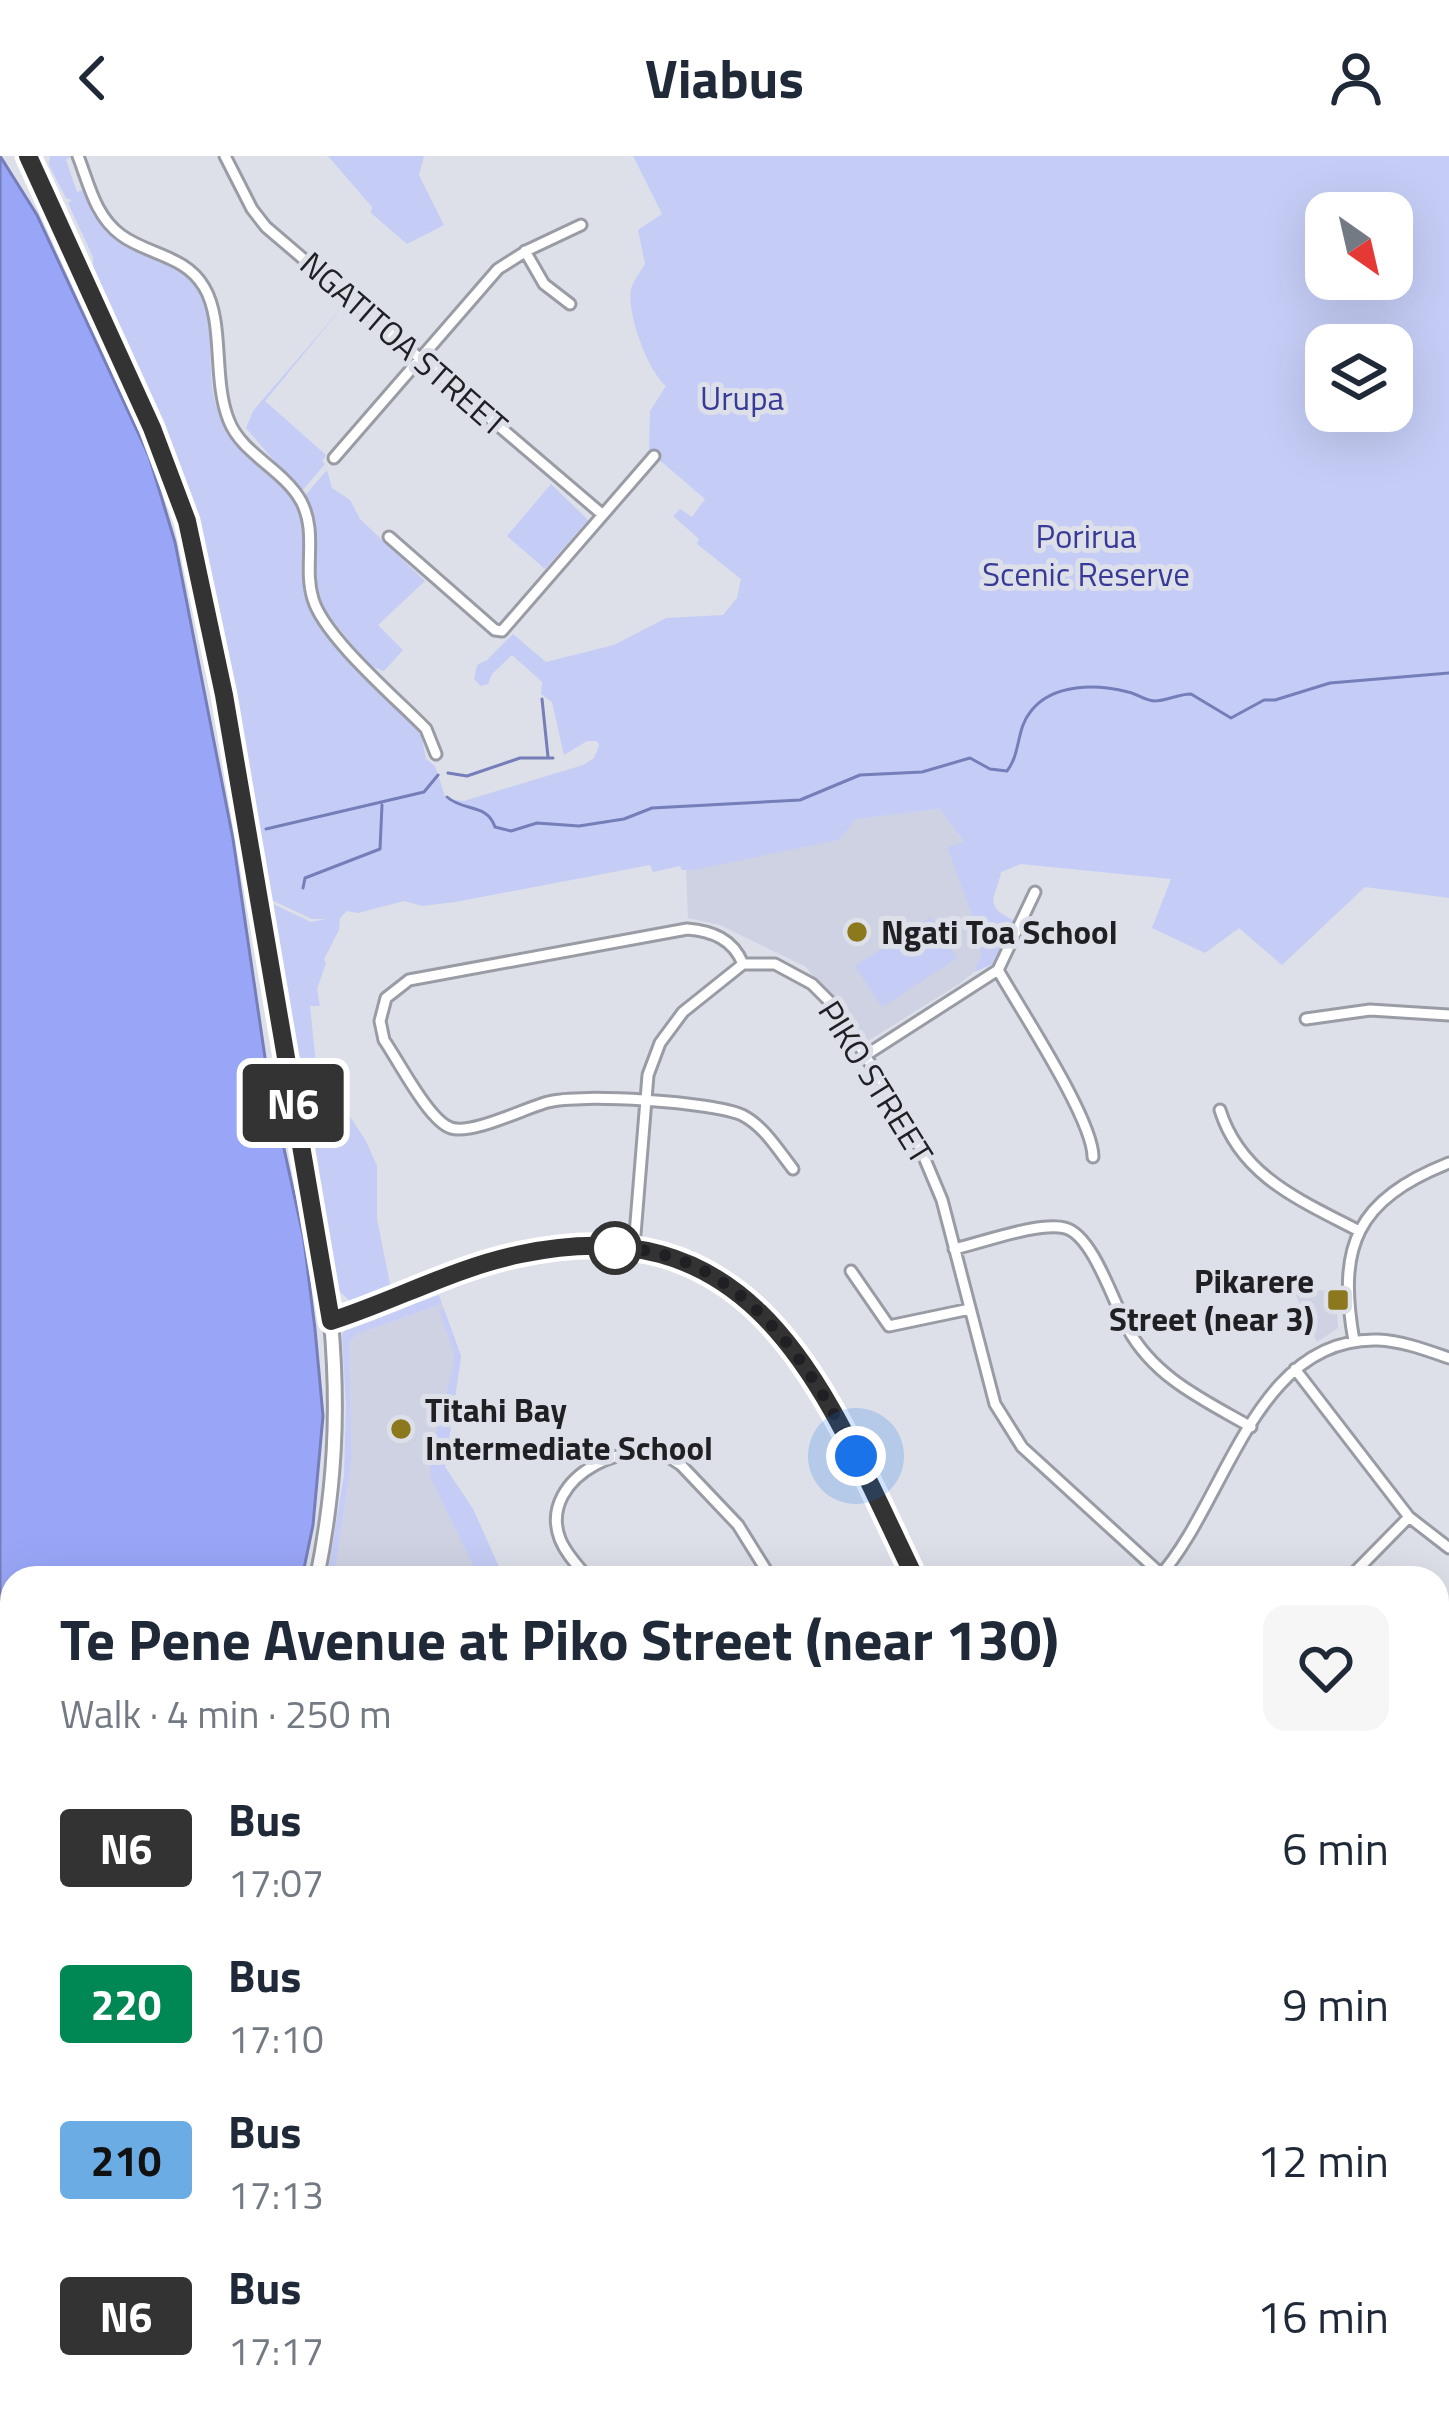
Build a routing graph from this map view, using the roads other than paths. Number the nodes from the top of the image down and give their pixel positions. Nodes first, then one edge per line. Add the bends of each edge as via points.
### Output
1 (28, 156) edge
2 (78, 156) edge
3 (225, 156) edge
4 (581, 225) dead end
5 (525, 251) junction
6 (570, 304) dead end
7 (420, 358) junction
8 (654, 456) dead end
9 (334, 458) dead end
10 (603, 515) junction
11 (389, 537) dead end
12 (436, 754) dead end
13 (1035, 892) dead end
14 (743, 964) junction
15 (998, 970) junction
16 (1449, 1015) edge
17 (1306, 1019) dead end
18 (866, 1055) junction
19 (645, 1103) junction
20 (1220, 1110) dead end
21 (1093, 1156) dead end
22 (1449, 1163) edge
23 (793, 1169) dead end
24 (1359, 1231) junction
25 (634, 1247) junction
26 (954, 1249) junction
27 (851, 1270) dead end
28 (970, 1309) junction
29 (331, 1321) junction
30 (1354, 1341) junction
31 (1449, 1358) edge
32 (1295, 1369) junction
33 (1251, 1427) junction
34 (1409, 1517) junction
35 (1449, 1548) edge
36 (319, 1566) edge
37 (580, 1566) edge
38 (764, 1566) edge
39 (909, 1566) edge
40 (1149, 1566) edge
41 (1168, 1566) edge
42 (1361, 1566) edge

1 - 29 main road via 187,521
2 - 12 street via 111,226 183,265 208,293 231,426 275,467 306,512 317,611 426,729
3 - 7 street, NGATITOA STREET via 266,227
4 - 5 street
5 - 6 street via 544,284
5 - 7 street via 493,274
7 - 9 street
7 - 10 street, NGATITOA STREET
8 - 10 street
10 - 11 street via 502,631
13 - 15 street
14 - 18 street, PIKO STREET via 775,964 812,984
14 - 19 street via 669,1029 652,1060
14 - 19 street via 728,941 687,929 410,980 383,1004 384,1040 448,1127 470,1128 559,1099
15 - 18 street
15 - 21 street via 1077,1107
16 - 17 street via 1370,1010
18 - 26 street, PIKO STREET via 924,1153
19 - 23 street via 739,1114
19 - 25 street
20 - 24 street via 1228,1134 1274,1186
22 - 24 street via 1391,1193
24 - 30 street via 1346,1275
25 - 29 street via 521,1254
25 - 39 street via 710,1273 796,1353 828,1400
26 - 28 street, PIKO STREET
26 - 33 street via 1070,1229 1085,1241 1150,1360
27 - 28 street via 889,1326
28 - 40 street, PIKO STREET via 995,1404 1022,1447
29 - 36 main road via 338,1425
30 - 31 street via 1391,1341
30 - 32 street
32 - 33 street
32 - 34 street
33 - 41 street
34 - 35 street
34 - 42 street
37 - 38 street via 558,1536 563,1492 589,1469 653,1451 681,1465 738,1525

